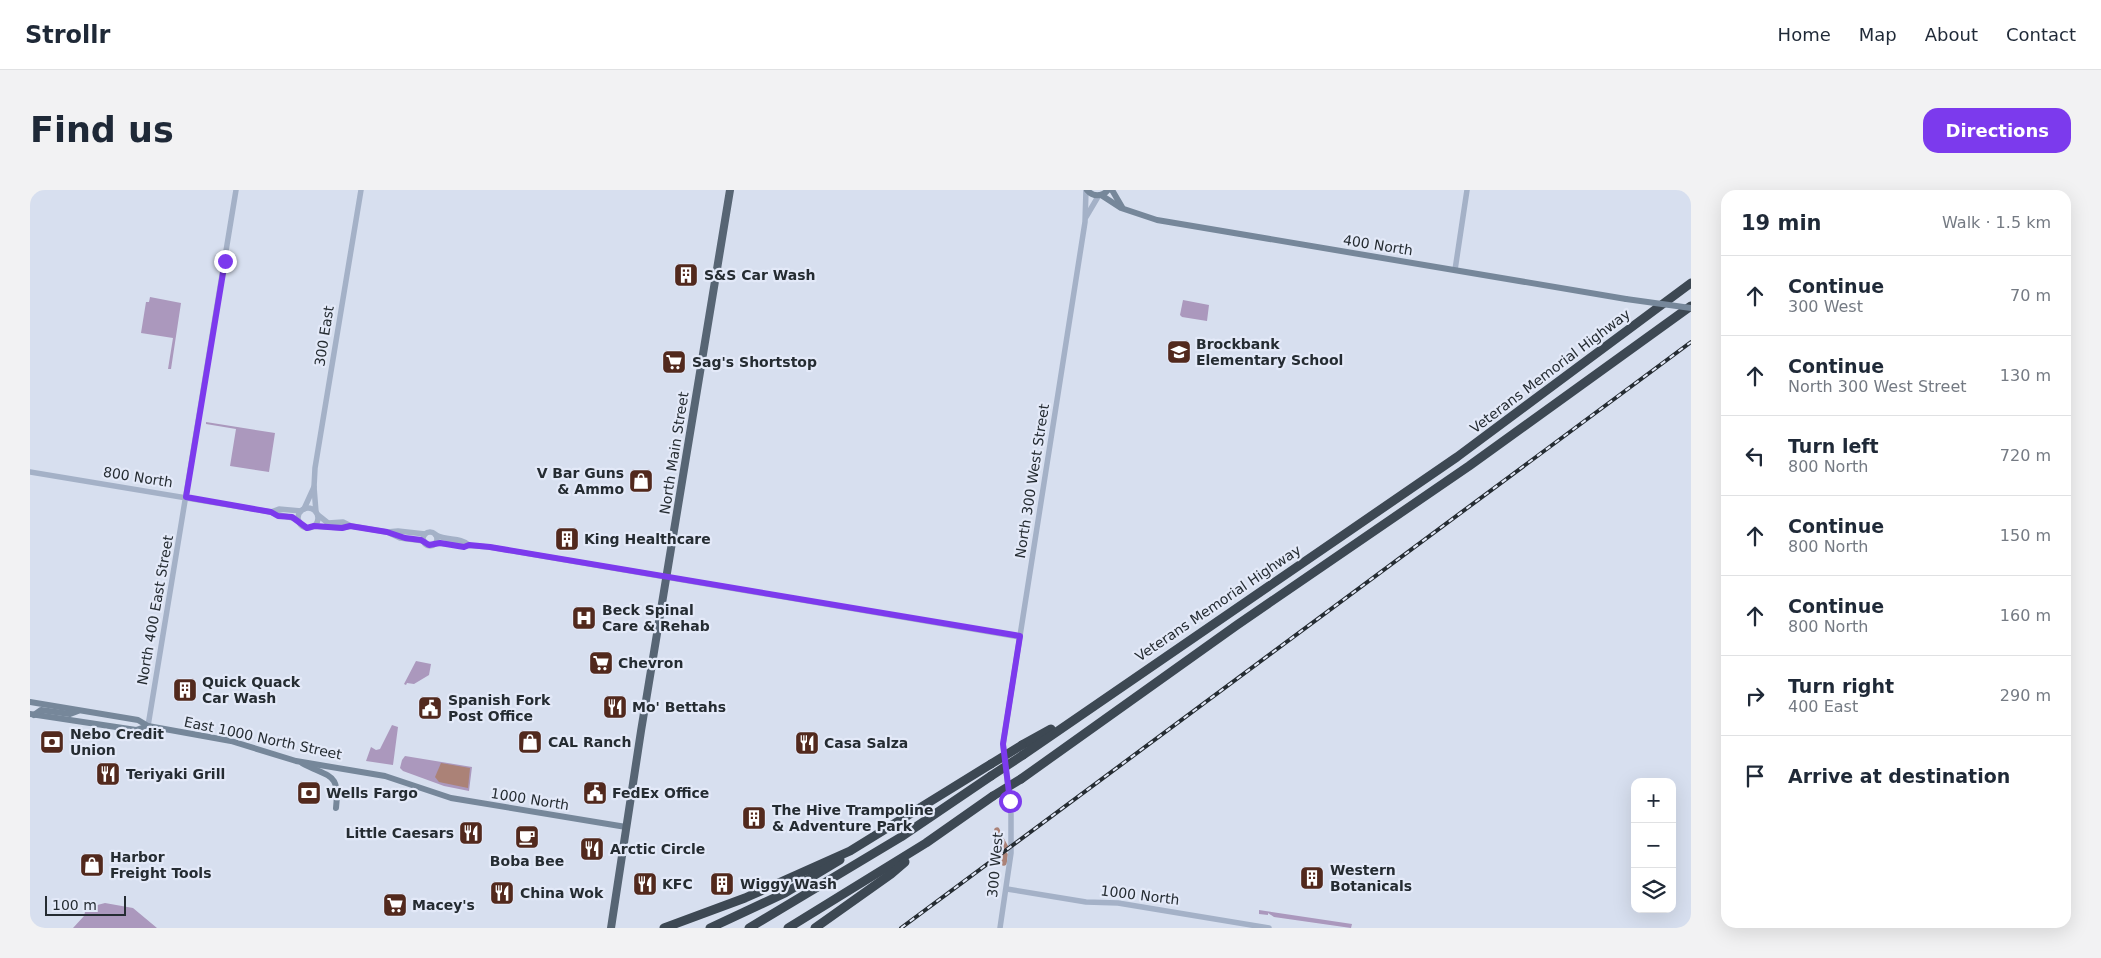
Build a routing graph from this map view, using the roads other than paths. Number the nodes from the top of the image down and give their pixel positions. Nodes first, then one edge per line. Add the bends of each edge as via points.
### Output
1 (236, 190) edge
2 (361, 190) edge
3 (730, 190) edge
4 (1086, 190) edge
5 (1110, 190) edge
6 (1467, 190) edge
7 (1100, 195) junction
8 (1127, 211) junction
9 (1085, 222) junction
10 (1455, 270) junction
11 (1691, 283) edge
12 (1691, 307) edge
13 (30, 472) edge
14 (314, 487) junction
15 (186, 497) junction
16 (303, 510) junction
17 (271, 512) junction
18 (317, 514) junction
19 (298, 521) junction
20 (314, 526) junction
21 (350, 526) junction
22 (387, 532) junction
23 (425, 534) junction
24 (436, 535) junction
25 (424, 541) junction
26 (435, 543) junction
27 (469, 545) junction
28 (666, 577) junction
29 (1020, 636) junction
30 (1095, 704) junction
31 (31, 705) edge
32 (79, 711) junction
33 (32, 714) edge
34 (148, 726) junction
35 (1003, 744) joint
36 (296, 760) junction
37 (430, 791) joint
38 (336, 808) dead end
39 (626, 827) junction
40 (926, 843) junction
41 (850, 851) junction
42 (1007, 889) junction
43 (857, 899) junction
44 (611, 928) edge
45 (664, 928) edge
46 (710, 928) edge
47 (749, 928) edge
48 (788, 928) edge
49 (815, 928) edge
50 (822, 928) edge
51 (1000, 928) edge
52 (1269, 928) edge

1 - 15 street, North 400 East Street
2 - 14 street, 300 East
3 - 28 main road, North Main Street
4 - 7 main road, 400 North
4 - 9 street
5 - 7 main road
5 - 8 main road
6 - 10 street
7 - 8 main road, 400 North
7 - 9 street
8 - 10 main road, 400 North via 1164,222
9 - 29 street, North 300 West Street
10 - 12 main road, 400 North, bridge
11 - 30 highway, Veterans Memorial Highway via 1456,457
12 - 40 highway, Veterans Memorial Highway, bridge via 1469,466
13 - 15 street, 800 North
14 - 16 street, 300 East
14 - 18 street, 300 East
15 - 17 street, 800 North
15 - 34 street, North 400 East Street
16 - 17 street, 800 North
16 - 18 street via 311,508
16 - 19 street
17 - 19 street, 800 North
18 - 20 street via 318,522
18 - 21 street via 328,523 343,522
19 - 20 street via 305,528
20 - 21 street
21 - 22 street
22 - 23 street
22 - 25 street via 400,538
23 - 24 street via 431,532
23 - 25 street
24 - 26 street
24 - 27 street via 462,540
25 - 26 street via 429,545
26 - 27 street
27 - 28 street
28 - 29 street
28 - 39 main road, North Main Street
29 - 35 street, North 300 West Street
30 - 41 highway, bridge
30 - 47 highway, Veterans Memorial Highway, bridge via 901,837
31 - 32 main road
32 - 33 main road via 70,714 41,710
32 - 34 main road via 138,720
33 - 34 main road via 136,730
34 - 36 main road, East 1000 North Street via 231,741
35 - 42 street, 300 West via 1011,814
36 - 37 main road, East 1000 North Street via 377,774
36 - 38 main road via 335,781 338,790
37 - 39 main road, 1000 North via 460,800
39 - 44 main road, North Main Street
40 - 43 highway
40 - 48 highway, Veterans Memorial Highway
41 - 45 highway via 745,898
41 - 46 highway via 785,893
42 - 51 street, 300 West
42 - 52 street, 1000 North
43 - 49 highway
43 - 50 highway

